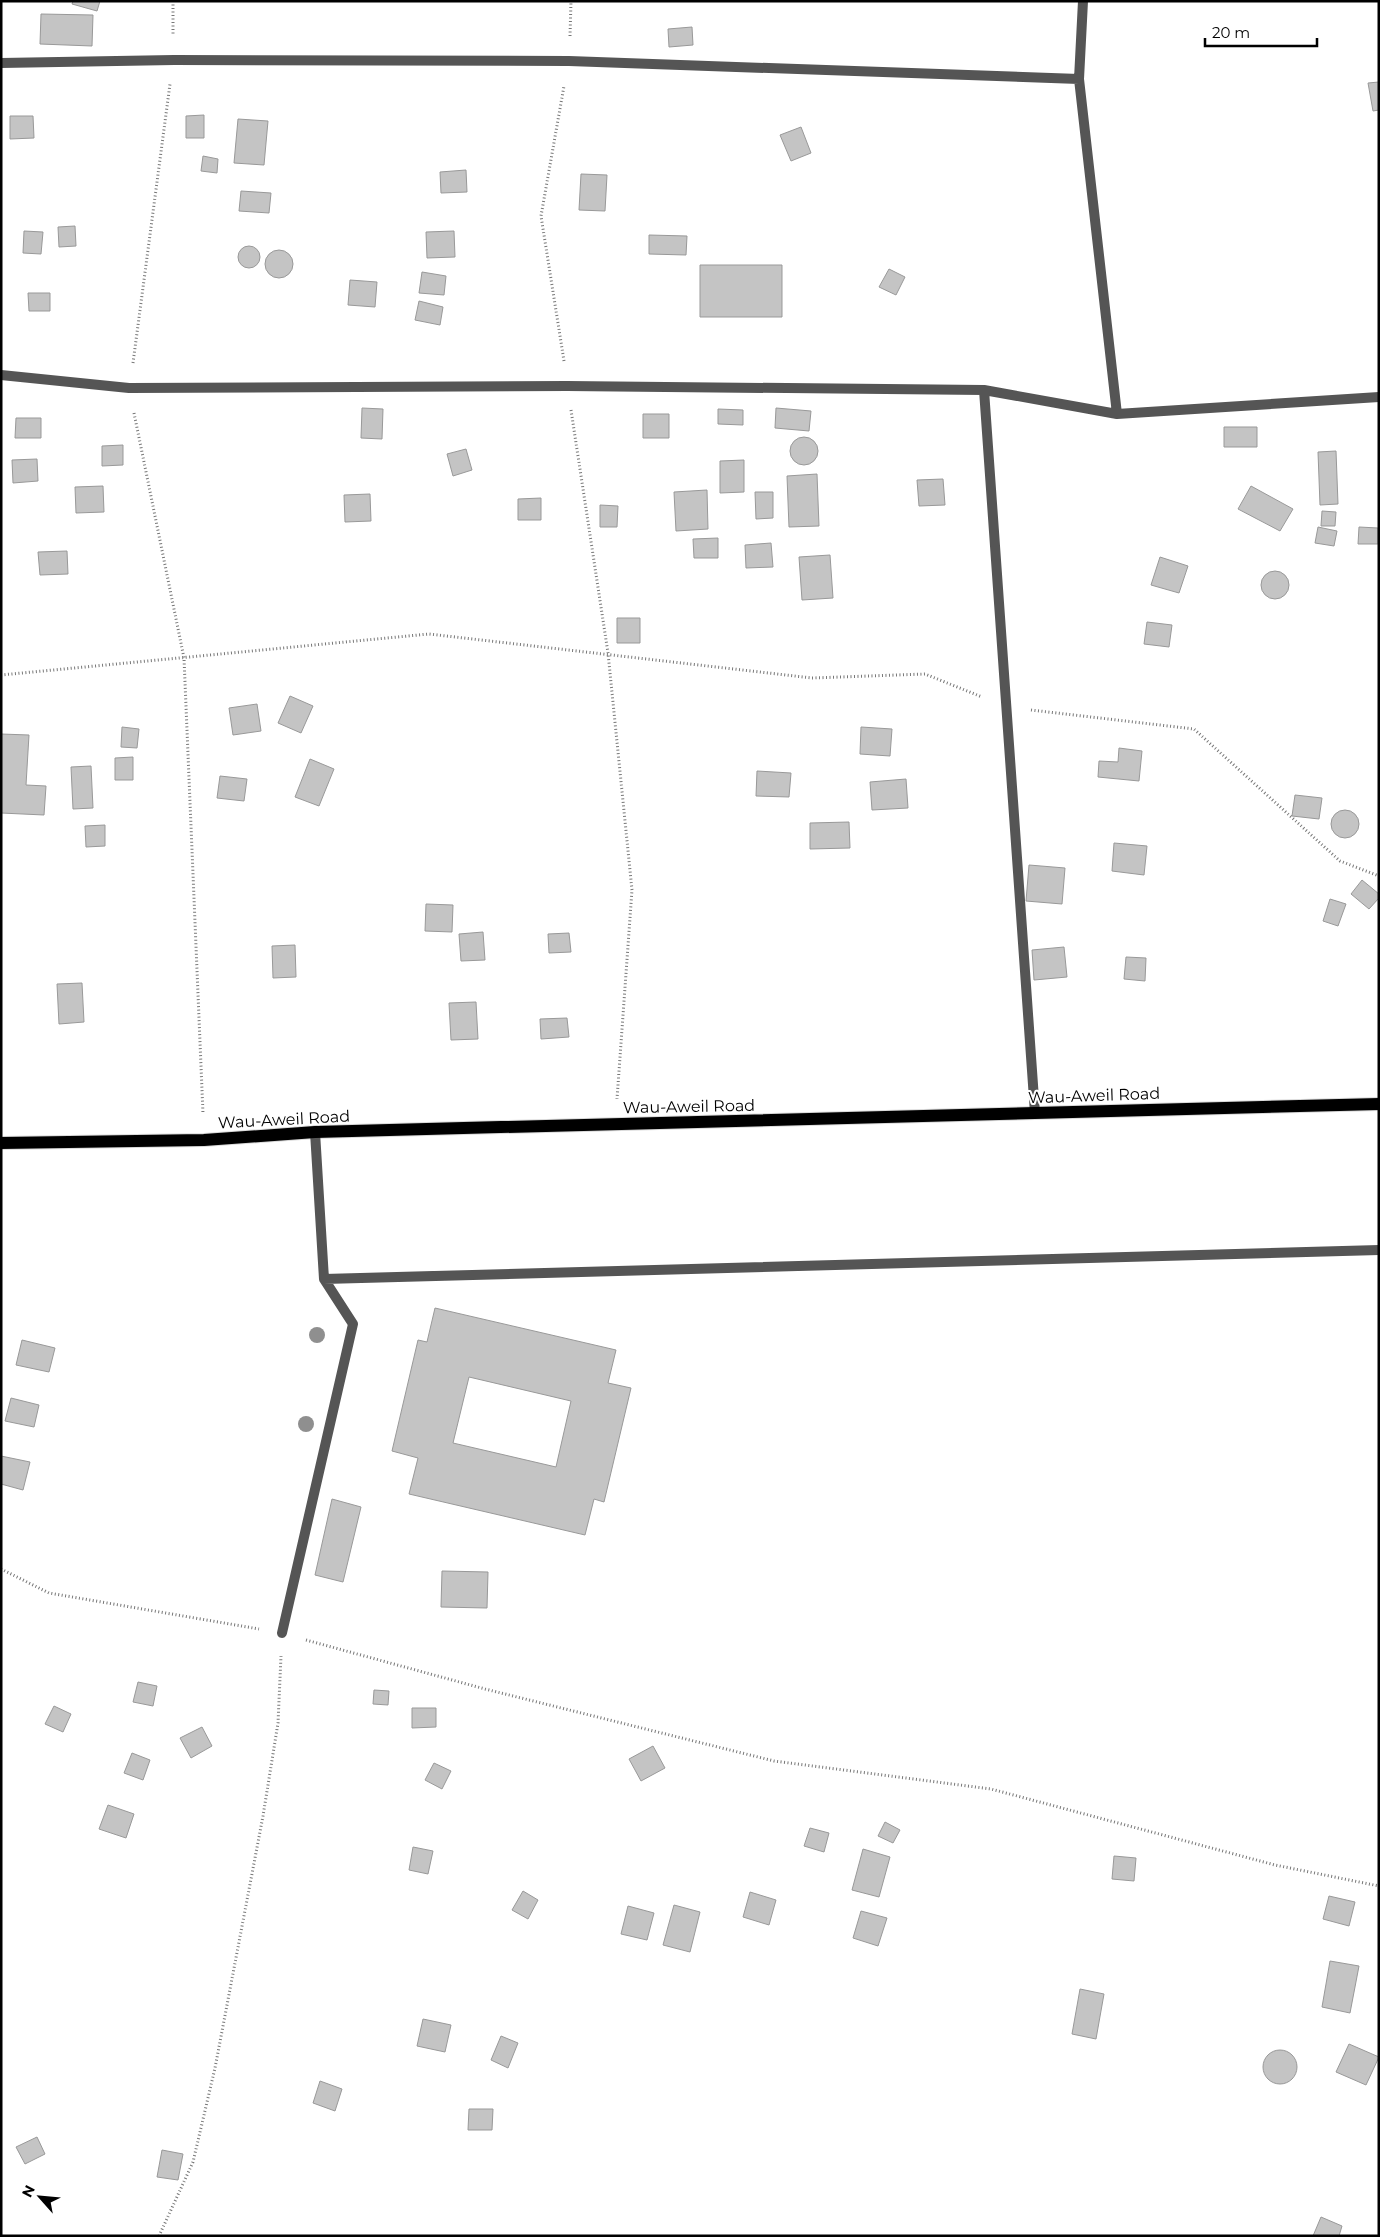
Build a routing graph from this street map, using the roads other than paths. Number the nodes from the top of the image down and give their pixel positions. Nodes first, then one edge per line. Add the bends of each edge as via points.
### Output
1 (1083, 1) edge
2 (1, 64) edge
3 (1079, 79) junction
4 (1, 375) edge
5 (984, 390) junction
6 (1379, 397) edge
7 (1117, 414) junction
8 (1379, 1104) edge
9 (1035, 1113) junction
10 (314, 1132) junction
11 (1, 1143) edge
12 (1379, 1250) edge
13 (324, 1279) junction
14 (282, 1633) road end

1 - 3 street
2 - 3 street via 174,60 569,61
3 - 7 street
4 - 5 street via 129,388 567,386
5 - 7 street
5 - 9 street
6 - 7 street
8 - 9 main road, Wau-Aweil Road
9 - 10 main road, Wau-Aweil Road
10 - 11 main road, Wau-Aweil Road via 204,1140
10 - 13 street
12 - 13 street
13 - 14 street via 353,1324

